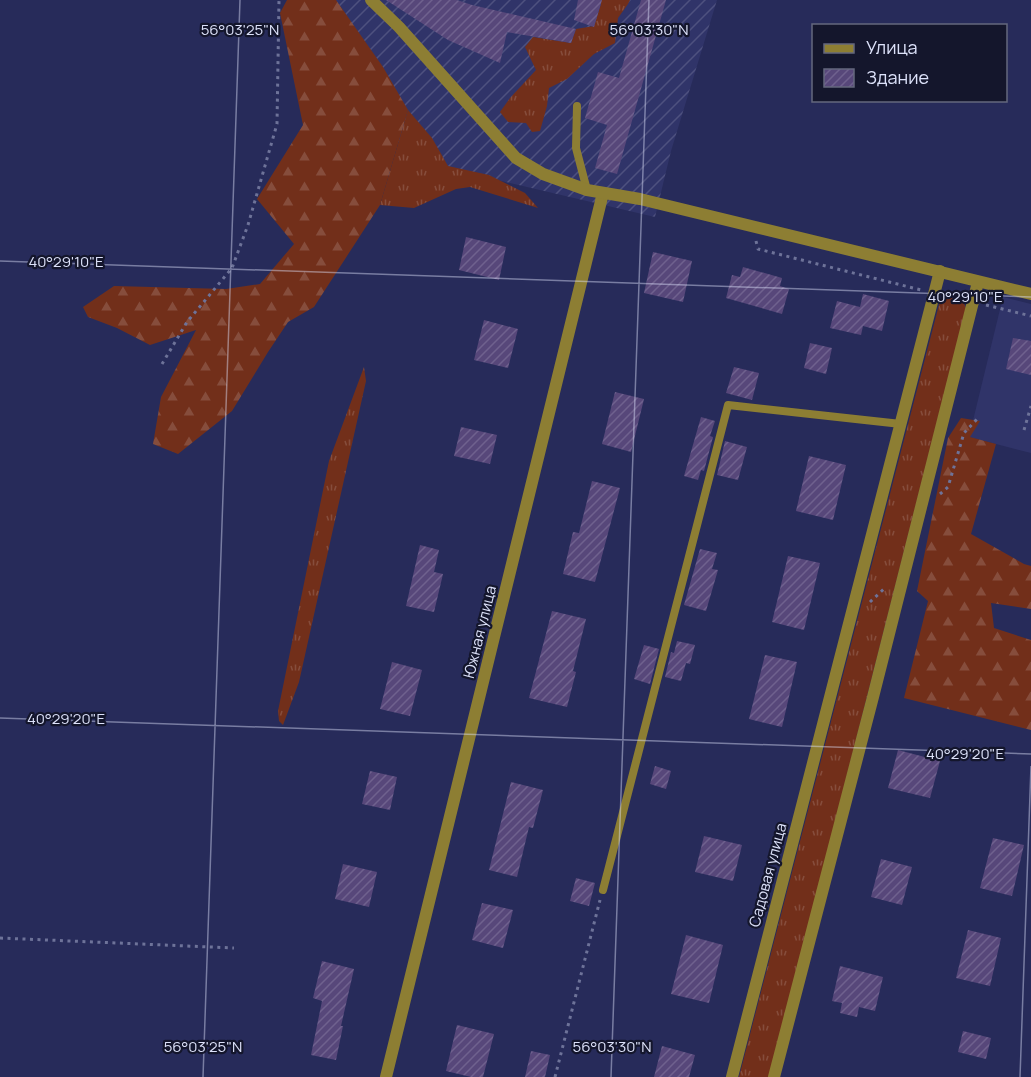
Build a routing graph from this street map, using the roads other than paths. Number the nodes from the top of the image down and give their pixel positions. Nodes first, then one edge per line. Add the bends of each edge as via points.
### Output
1 (371, 0) edge
2 (577, 106) dead end
3 (587, 190) junction
4 (603, 193) junction
5 (940, 271) junction
6 (978, 282) junction
7 (1031, 294) edge
8 (901, 424) junction
9 (603, 890) road end
10 (386, 1077) edge
11 (732, 1077) edge
12 (774, 1077) edge

1 - 3 street via 516,158 543,174
2 - 3 lane via 576,148
3 - 4 street
4 - 5 street
4 - 10 street, Южная улица
5 - 6 street
5 - 8 street, Садовая улица
6 - 7 street
6 - 12 street
8 - 9 lane via 728,405
8 - 11 street, Садовая улица

